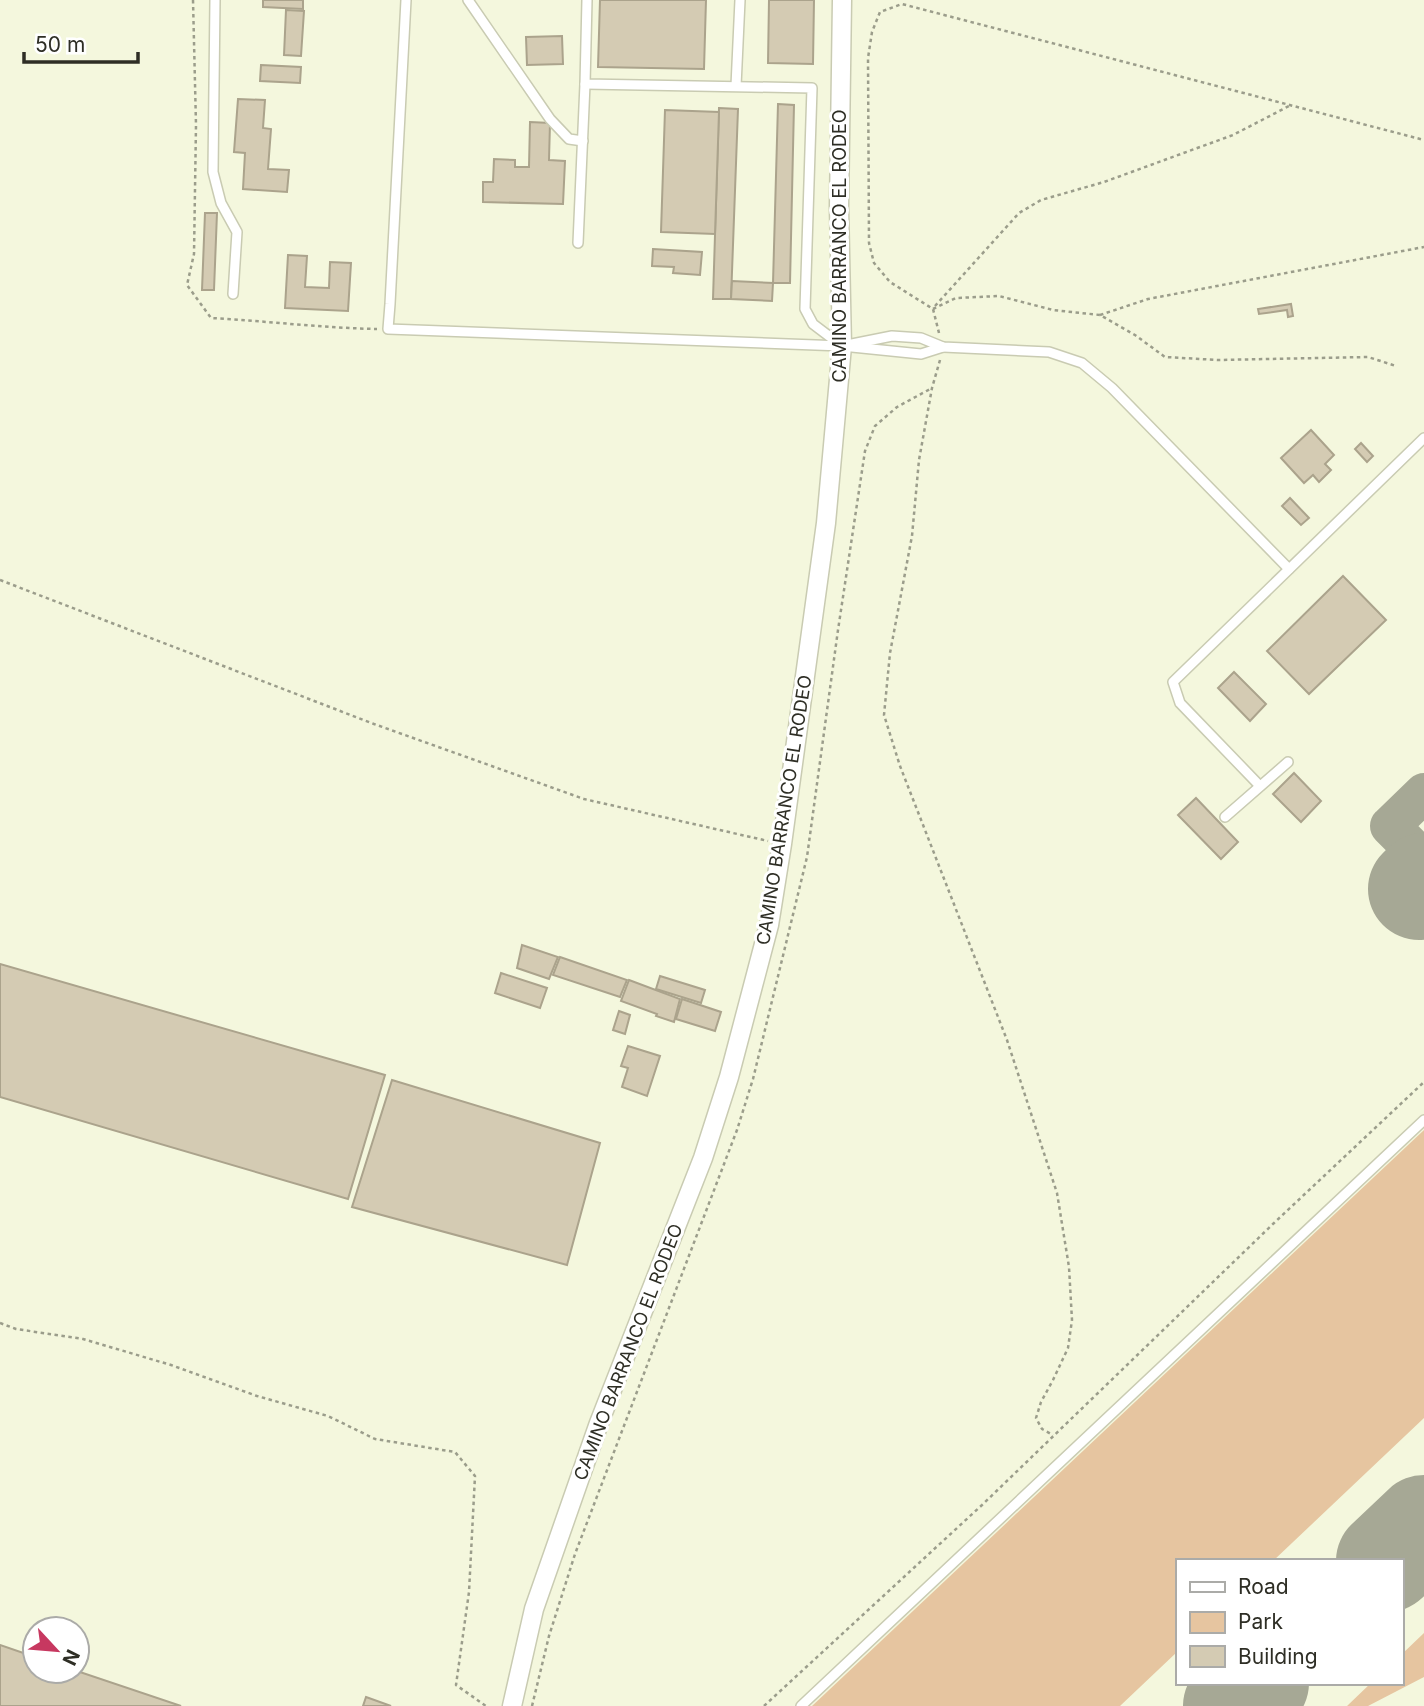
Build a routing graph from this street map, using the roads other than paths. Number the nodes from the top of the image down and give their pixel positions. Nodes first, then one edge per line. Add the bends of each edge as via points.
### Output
1 (215, 0) edge
2 (405, 0) edge
3 (468, 0) edge
4 (587, 0) edge
5 (740, 0) edge
6 (842, 0) edge
7 (585, 84) junction
8 (736, 86) junction
9 (583, 141) junction
10 (578, 243) dead end
11 (233, 294) dead end
12 (842, 346) junction
13 (943, 347) junction
14 (1424, 438) edge
15 (1289, 569) junction
16 (1287, 762) dead end
17 (1260, 786) junction
18 (1225, 817) dead end
19 (1424, 1120) edge
20 (512, 1706) edge
21 (801, 1706) edge

1 - 11 lane via 213,172 221,203 237,232
2 - 12 lane via 388,329
3 - 9 lane via 550,119 569,139
4 - 7 lane
5 - 8 lane
6 - 12 street, CAMINO BARRANCO EL RODEO
7 - 8 lane
7 - 9 lane
8 - 12 lane via 812,88 805,309 813,324
9 - 10 lane
12 - 13 lane via 920,354
12 - 13 lane via 892,336 921,338
12 - 20 street, CAMINO BARRANCO EL RODEO via 826,523 769,925 703,1158 598,1423 534,1609
13 - 15 lane via 1049,352 1082,363
14 - 15 lane
15 - 17 lane via 1173,682 1180,703
16 - 17 lane
17 - 18 lane
19 - 21 lane

